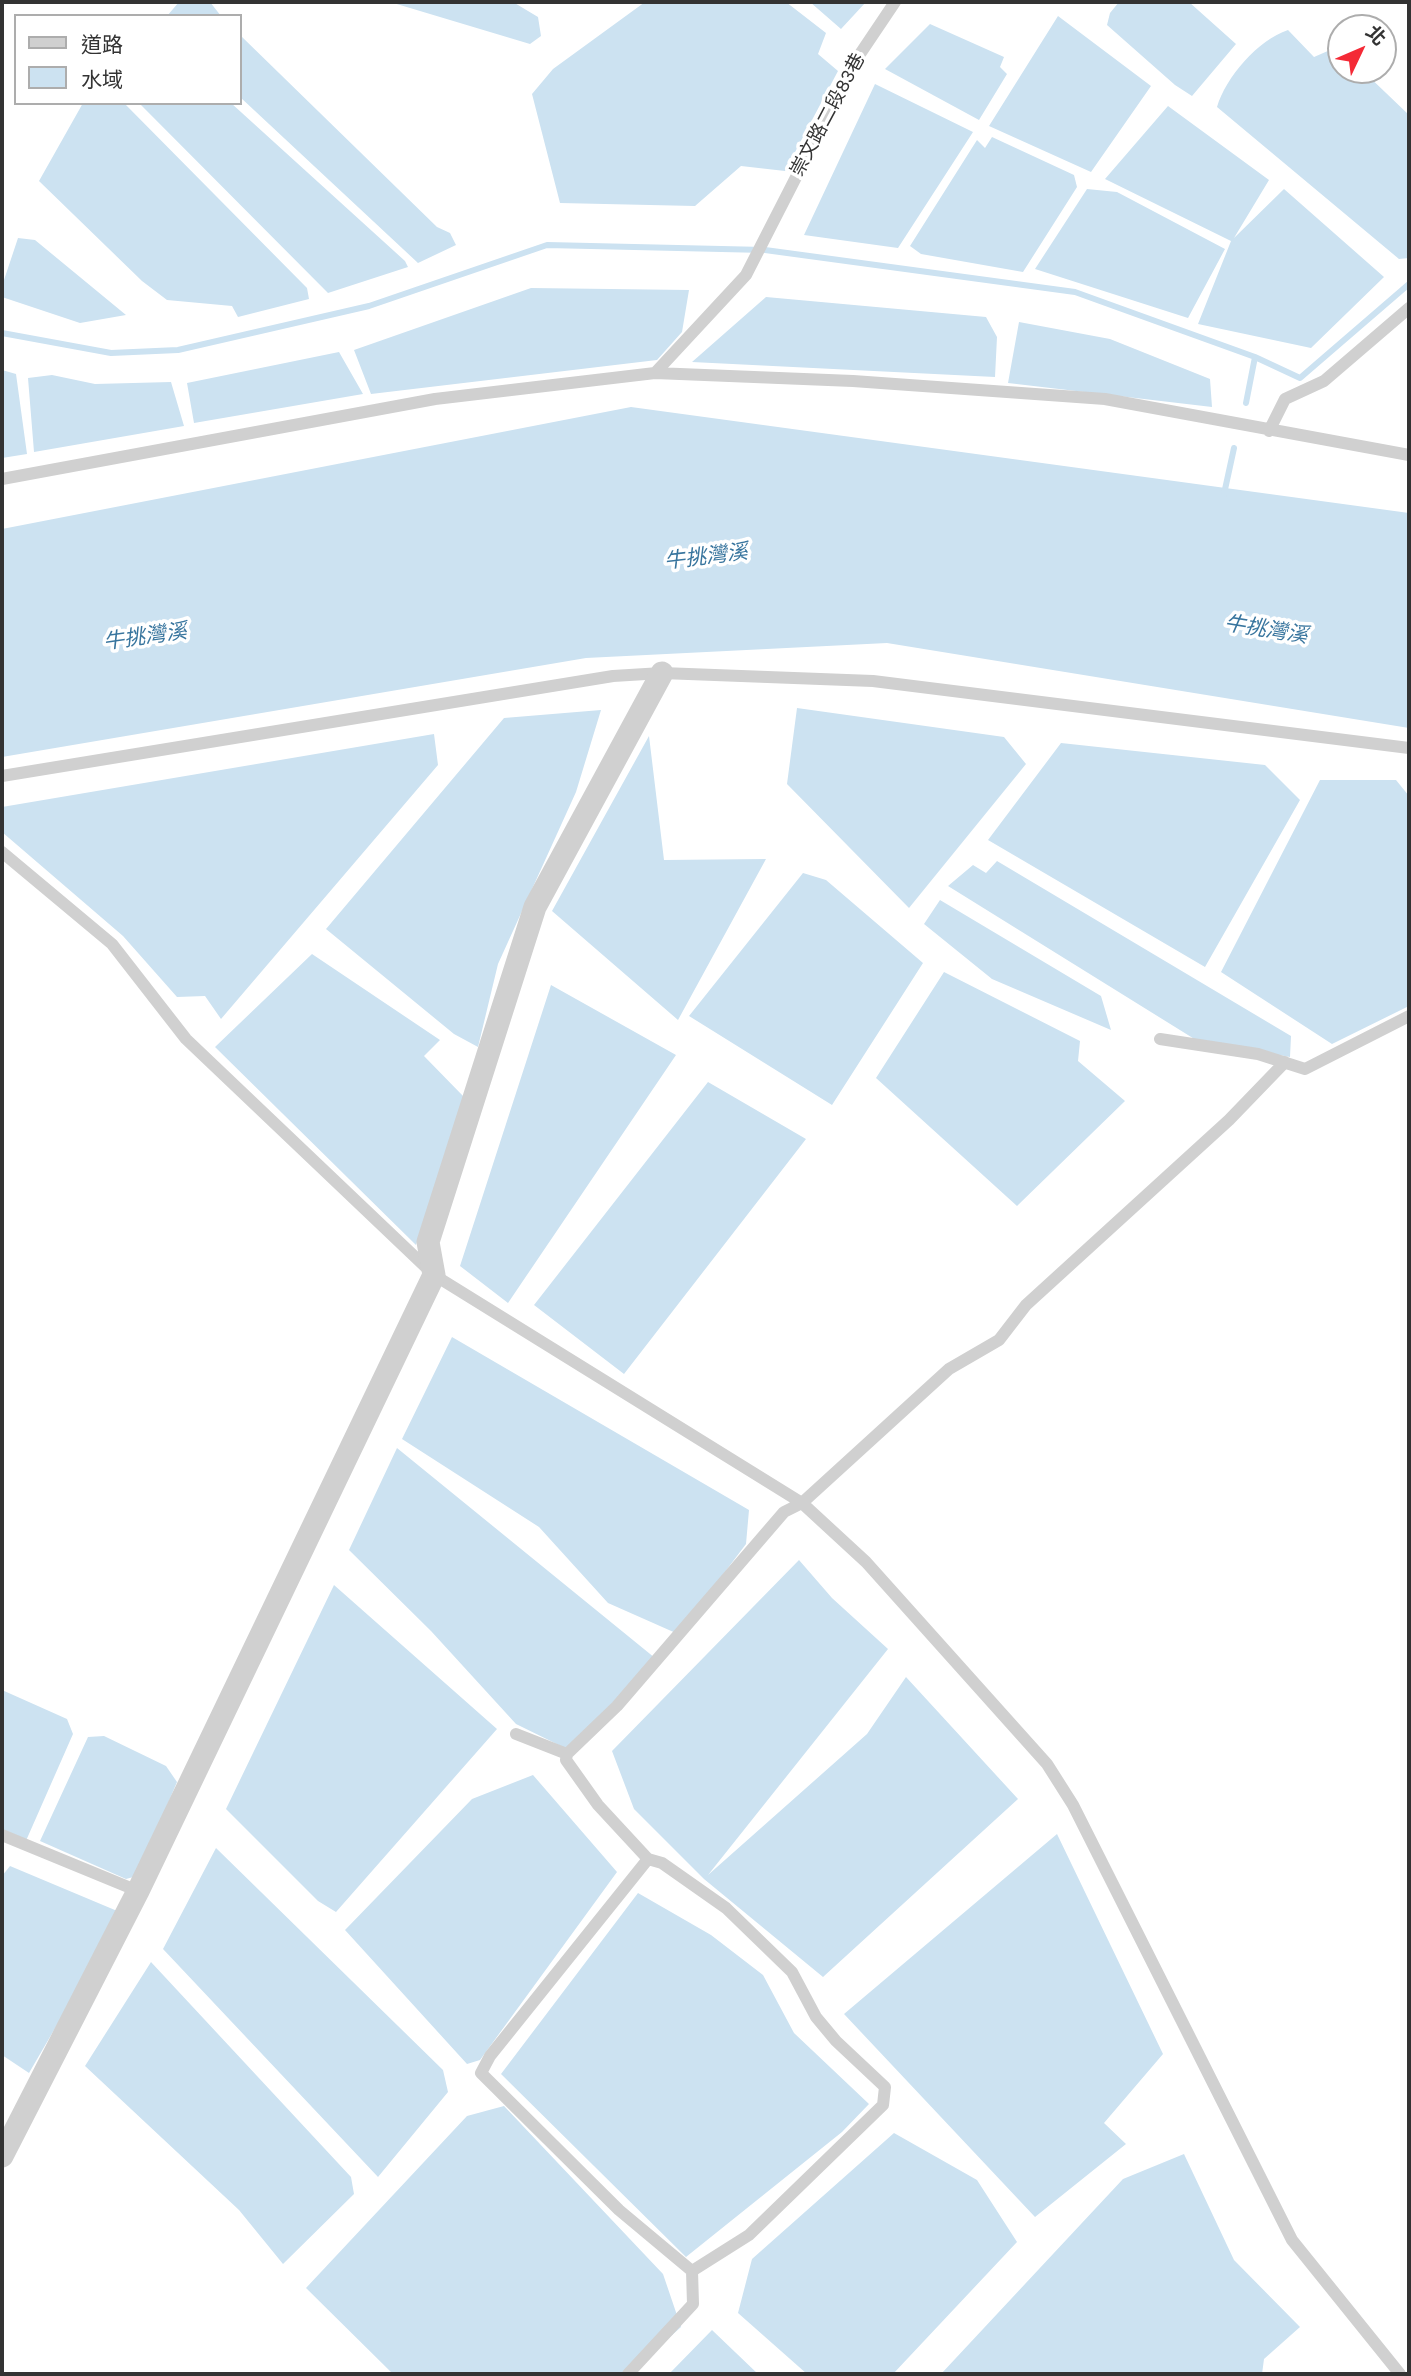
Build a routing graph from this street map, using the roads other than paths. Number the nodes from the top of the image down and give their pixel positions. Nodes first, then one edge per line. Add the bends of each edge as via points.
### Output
1 (895, 2) edge
2 (1409, 308) edge
3 (655, 373) junction
4 (1269, 431) junction
5 (1409, 455) edge
6 (2, 479) edge
7 (662, 673) junction
8 (1409, 748) edge
9 (2, 776) edge
10 (2, 852) edge
11 (1409, 1016) edge
12 (1160, 1039) dead end
13 (1285, 1062) junction
14 (435, 1275) junction
15 (802, 1503) junction
16 (516, 1734) dead end
17 (567, 1754) junction
18 (2, 1835) edge
19 (648, 1858) junction
20 (138, 1891) junction
21 (2, 2156) edge
22 (692, 2271) junction
23 (628, 2374) edge
24 (1400, 2374) edge

1 - 3 lane, 崇文路二段83巷 via 856,60 746,275
2 - 4 lane via 1324,381 1285,399
3 - 4 lane via 1105,399
3 - 6 lane via 435,399
4 - 5 lane
7 - 8 lane via 873,681
7 - 9 lane via 613,676
7 - 14 street via 535,907 428,1242
10 - 14 lane via 112,944 186,1039
11 - 13 lane via 1305,1069
12 - 13 lane
13 - 15 lane via 1229,1120 1026,1305 999,1340 950,1369
14 - 15 lane
14 - 20 street
15 - 17 lane via 784,1512 617,1706
15 - 24 lane via 866,1562 1047,1764 1073,1805 1292,2240
16 - 17 lane
17 - 19 lane via 566,1760 598,1805
18 - 20 lane
19 - 22 lane via 481,2073 619,2210
19 - 22 lane via 726,1908 792,1972 816,2017 836,2041 886,2087 883,2105 749,2235
20 - 21 street
22 - 23 lane via 693,2304

